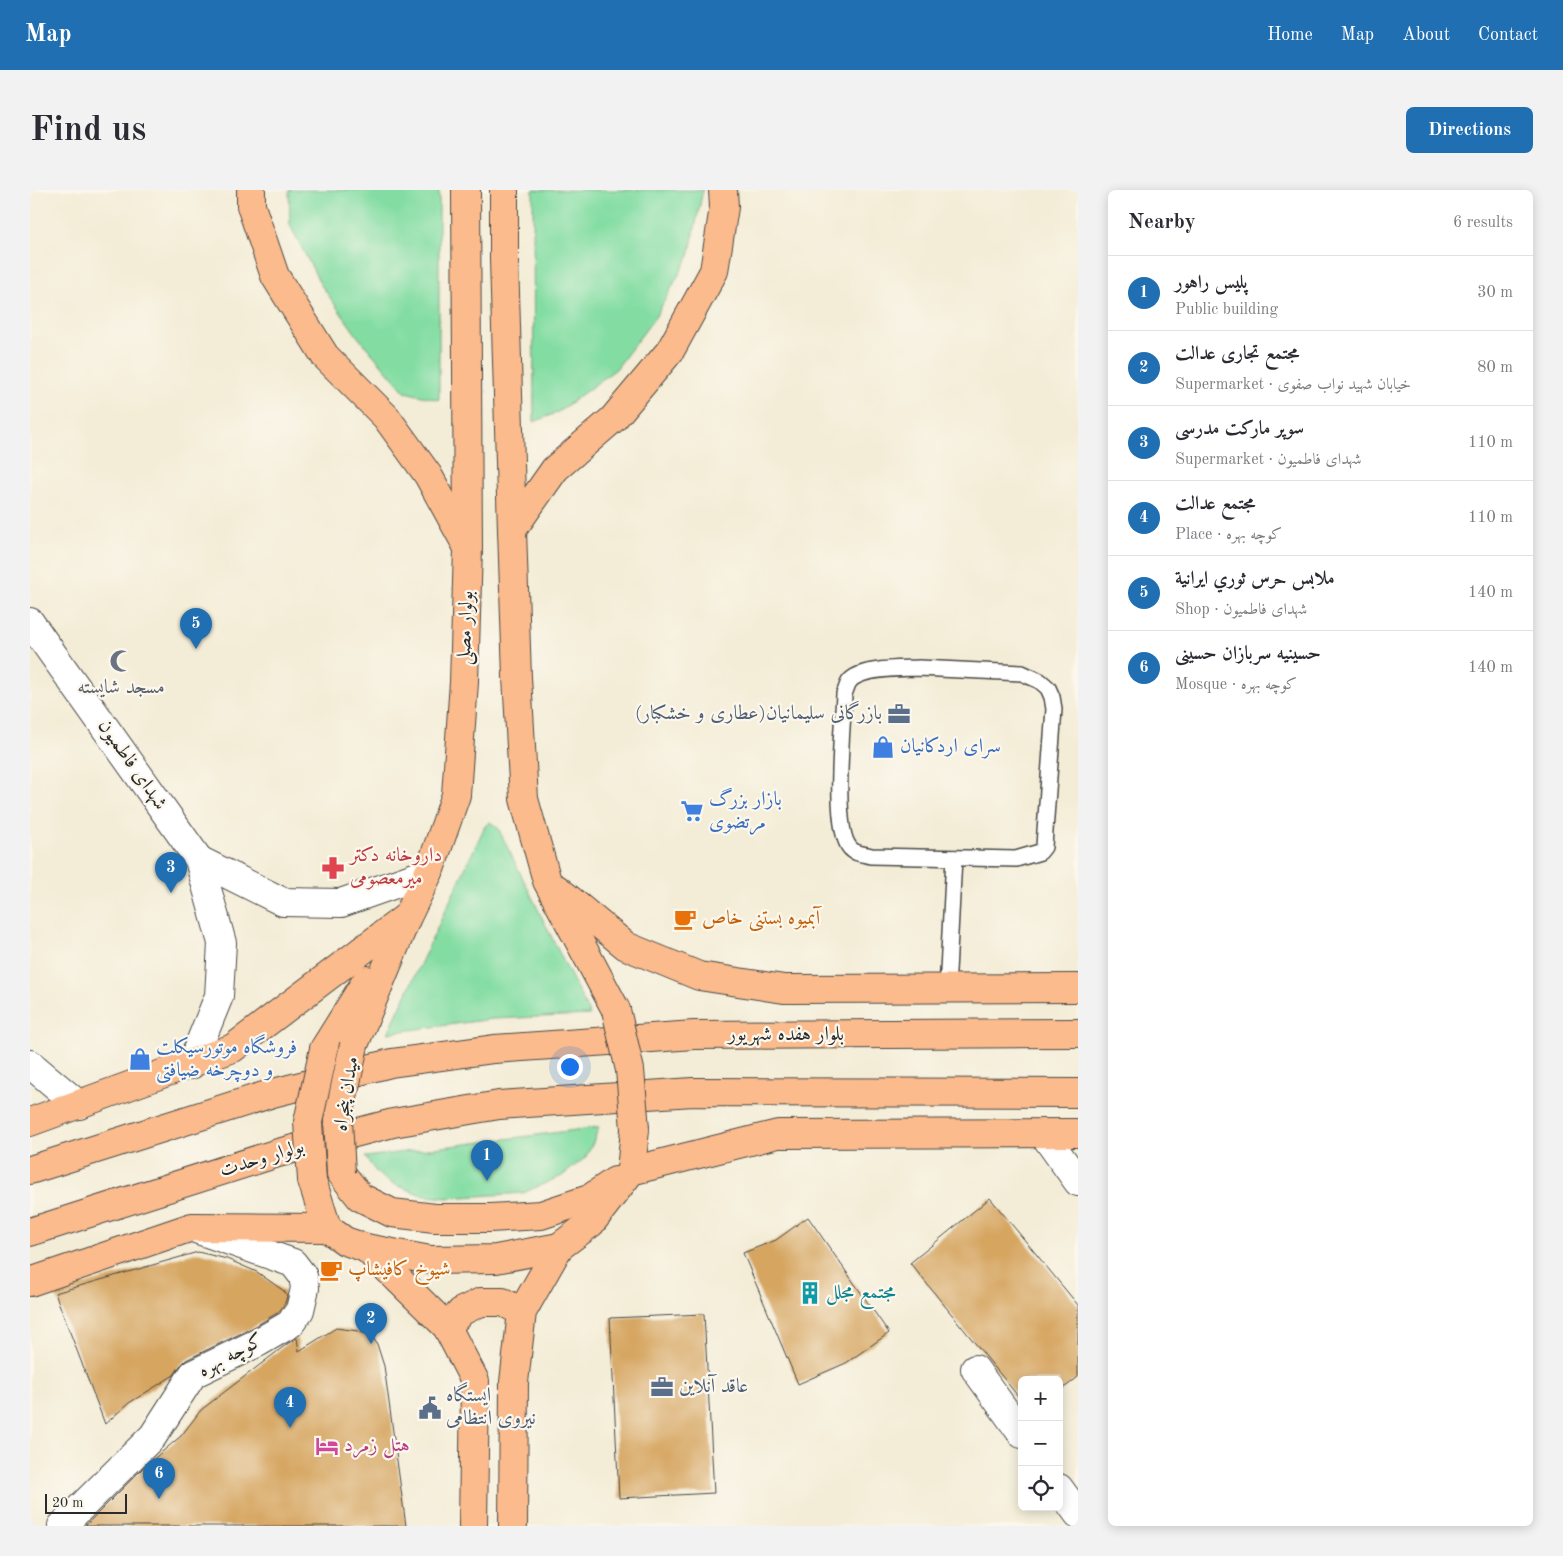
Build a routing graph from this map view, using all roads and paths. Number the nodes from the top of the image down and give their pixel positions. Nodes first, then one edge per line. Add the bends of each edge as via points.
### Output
1 (251, 190) edge
2 (466, 190) edge
3 (504, 190) edge
4 (722, 190) edge
5 (512, 530) junction
6 (468, 548) junction
7 (30, 622) edge
8 (954, 858) junction
9 (199, 860) junction
10 (429, 872) junction
11 (547, 881) junction
12 (407, 917) junction
13 (1078, 988) edge
14 (948, 990) junction
15 (1078, 1032) edge
16 (354, 1045) joint
17 (30, 1064) edge
18 (191, 1065) junction
19 (1078, 1093) edge
20 (79, 1105) junction
21 (30, 1122) edge
22 (1043, 1133) junction
23 (1078, 1133) edge
24 (30, 1170) edge
25 (631, 1170) junction
26 (1078, 1182) edge
27 (192, 1227) junction
28 (327, 1228) junction
29 (30, 1232) edge
30 (560, 1247) junction
31 (366, 1248) junction
32 (30, 1282) edge
33 (522, 1312) junction
34 (447, 1327) junction
35 (975, 1368) dead end
36 (1018, 1428) edge
37 (1063, 1493) edge
38 (1078, 1514) edge
39 (62, 1526) edge
40 (473, 1526) edge
41 (513, 1526) edge

1 - 6 main road via 251,206 275,276 325,356 386,417 422,468
2 - 6 main road, بولوار مصلی
3 - 5 main road
4 - 5 main road via 724,207 714,271 670,351 613,419 555,469
5 - 11 main road via 524,799
6 - 10 main road, بولوار مصلی via 464,682 456,795
7 - 9 street, شهدای فاطمیون
8 - 8 lane via 1016,859 1040,852 1044,847 1054,709 1048,688 1022,673 919,668 878,670 859,675 849,682 844,694 839,791 844,836 849,847 856,853 871,856
8 - 14 lane
9 - 10 street, شهدای فاطمیون via 283,902 341,903
9 - 18 street, شهدای فاطمیون via 222,943 219,996
10 - 12 main road, بولوار مصلی
11 - 14 main road via 626,946 699,976 784,990
11 - 25 main road, bridge via 616,1010 630,1070 635,1129
12 - 16 main road, بولوار مصلی
12 - 18 main road via 233,1048
12 - 28 main road, bridge via 324,1049 308,1122 312,1180
13 - 14 main road
15 - 24 main road, بلوار هفده شهریور via 694,1035 494,1049 390,1064 273,1093
16 - 25 main road, میدان پنجراه, bridge via 338,1121 341,1174 360,1198 392,1213 435,1218 541,1215 589,1199
17 - 20 street
18 - 20 main road
19 - 29 main road, بولوار وحدت via 693,1092 499,1105 393,1122 288,1150
20 - 21 main road
22 - 23 main road
22 - 25 main road via 778,1134
22 - 26 street
25 - 30 main road via 591,1223
27 - 28 main road
27 - 32 main road
27 - 39 street, کوچه بهره via 293,1263 304,1276 300,1310 290,1324 193,1374 153,1436
28 - 31 main road via 345,1241
30 - 31 main road via 496,1259 430,1260
30 - 33 main road
31 - 34 main road
33 - 34 main road via 503,1302 481,1302 462,1311
33 - 41 main road via 514,1382
34 - 40 main road via 475,1381
35 - 36 street
37 - 38 street

